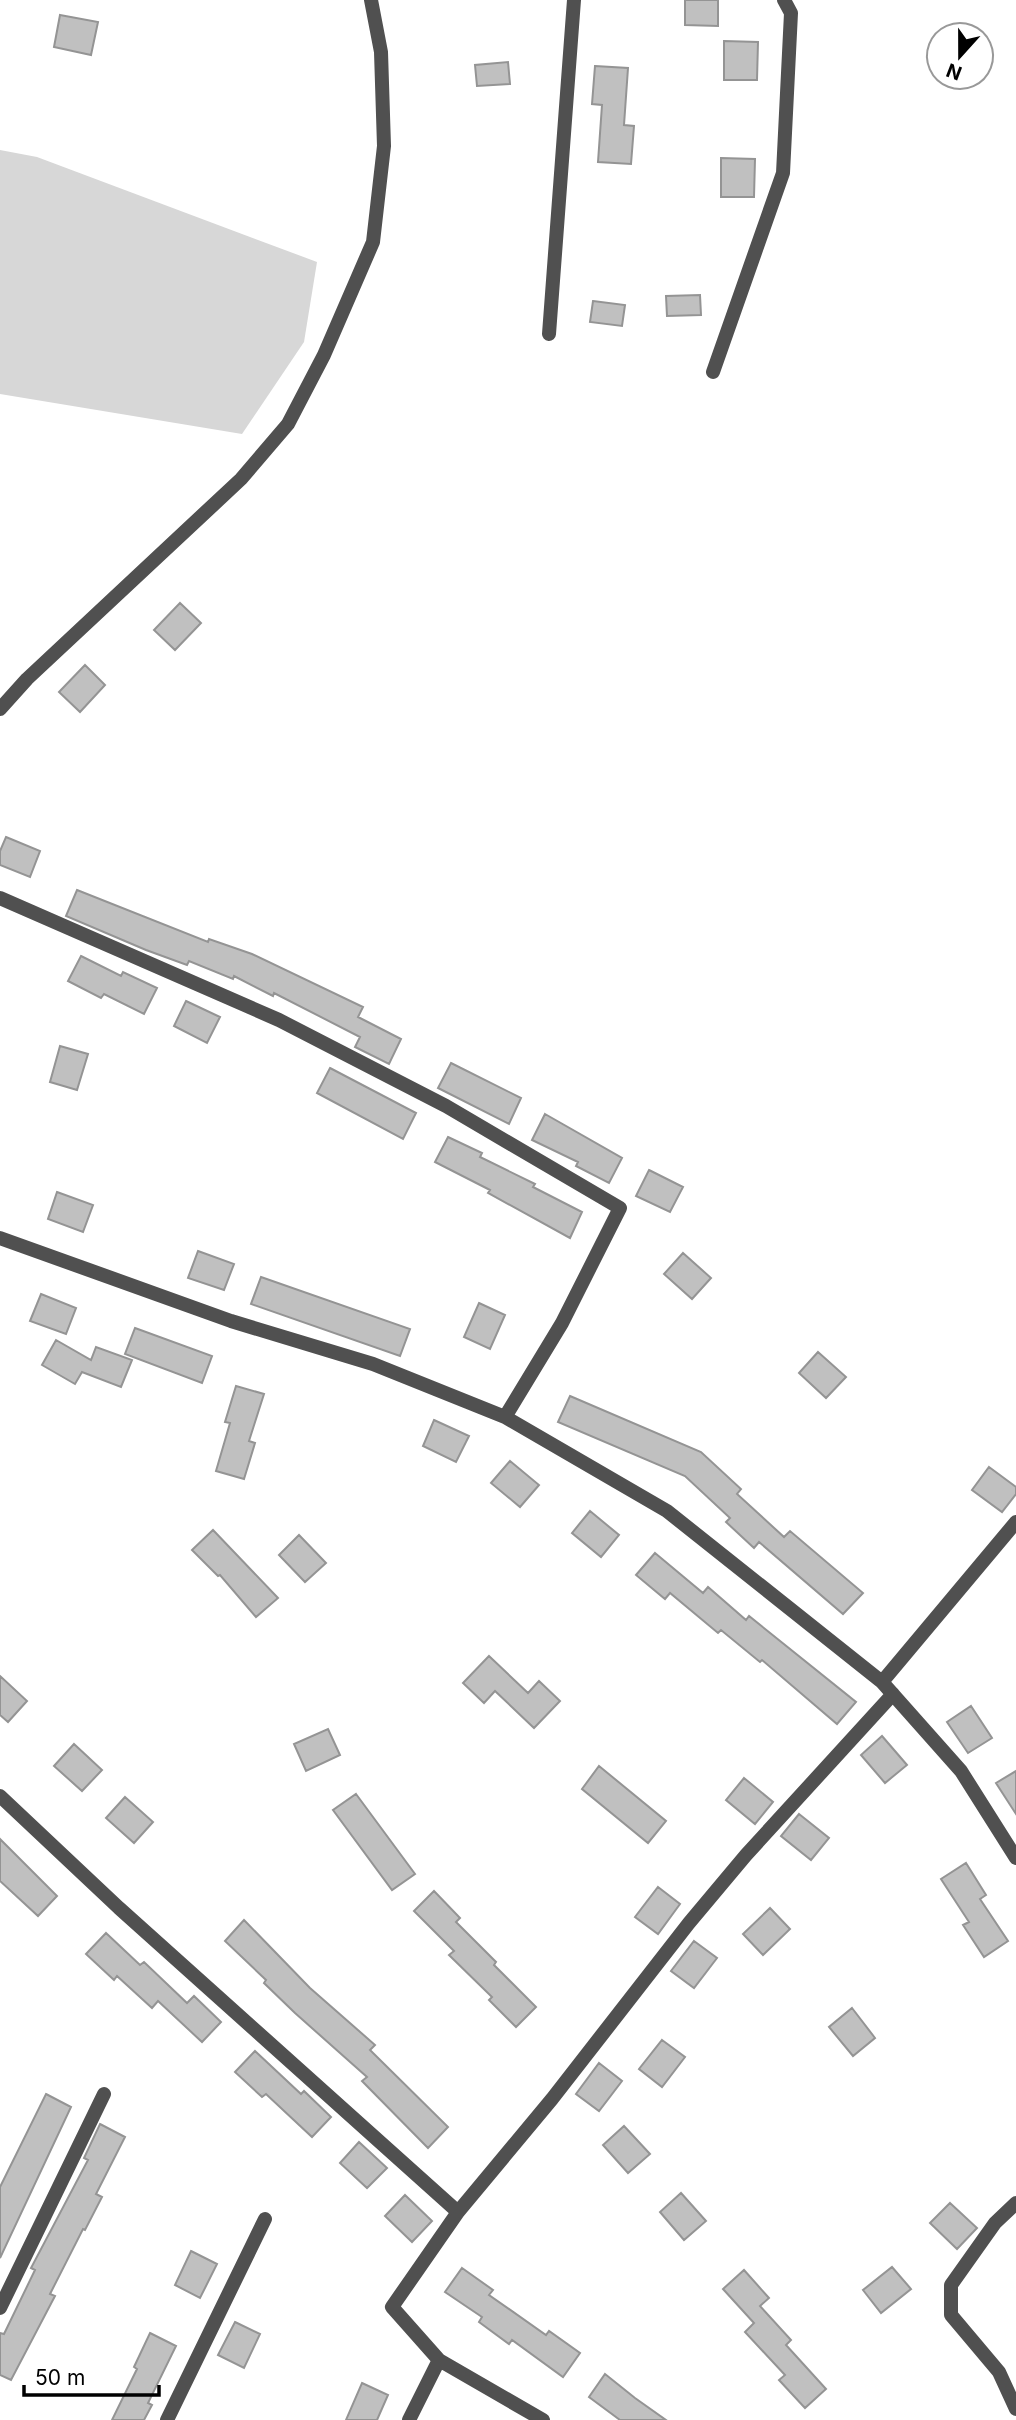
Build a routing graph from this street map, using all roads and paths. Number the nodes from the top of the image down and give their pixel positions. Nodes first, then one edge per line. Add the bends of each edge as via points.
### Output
1 (371, 0) edge
2 (573, 0) edge
3 (784, 0) edge
4 (549, 334) dead end
5 (712, 372) dead end
6 (0, 709) edge
7 (0, 898) edge
8 (0, 1238) edge
9 (505, 1417) junction
10 (1016, 1522) edge
11 (882, 1682) junction
12 (893, 1695) junction
13 (0, 1796) edge
14 (1016, 1858) edge
15 (104, 2094) dead end
16 (1016, 2203) edge
17 (458, 2212) junction
18 (265, 2218) dead end
19 (0, 2308) edge
20 (439, 2360) junction
21 (1016, 2409) edge
22 (167, 2420) edge
23 (410, 2420) edge
24 (543, 2420) edge

1 - 6 street via 382,52 384,146 373,242 288,425 240,479
2 - 4 street
3 - 5 street via 790,13 783,173
7 - 9 street via 279,1020 446,1107 620,1208 562,1322
8 - 9 street via 231,1321 373,1364
9 - 11 street via 667,1511
10 - 11 street
11 - 12 street
12 - 14 street via 961,1771
12 - 17 street via 746,1855
13 - 17 street
15 - 19 street
16 - 21 street via 995,2223 951,2285 951,2315 999,2372
17 - 20 street via 391,2307
18 - 22 street
20 - 23 street
20 - 24 street

